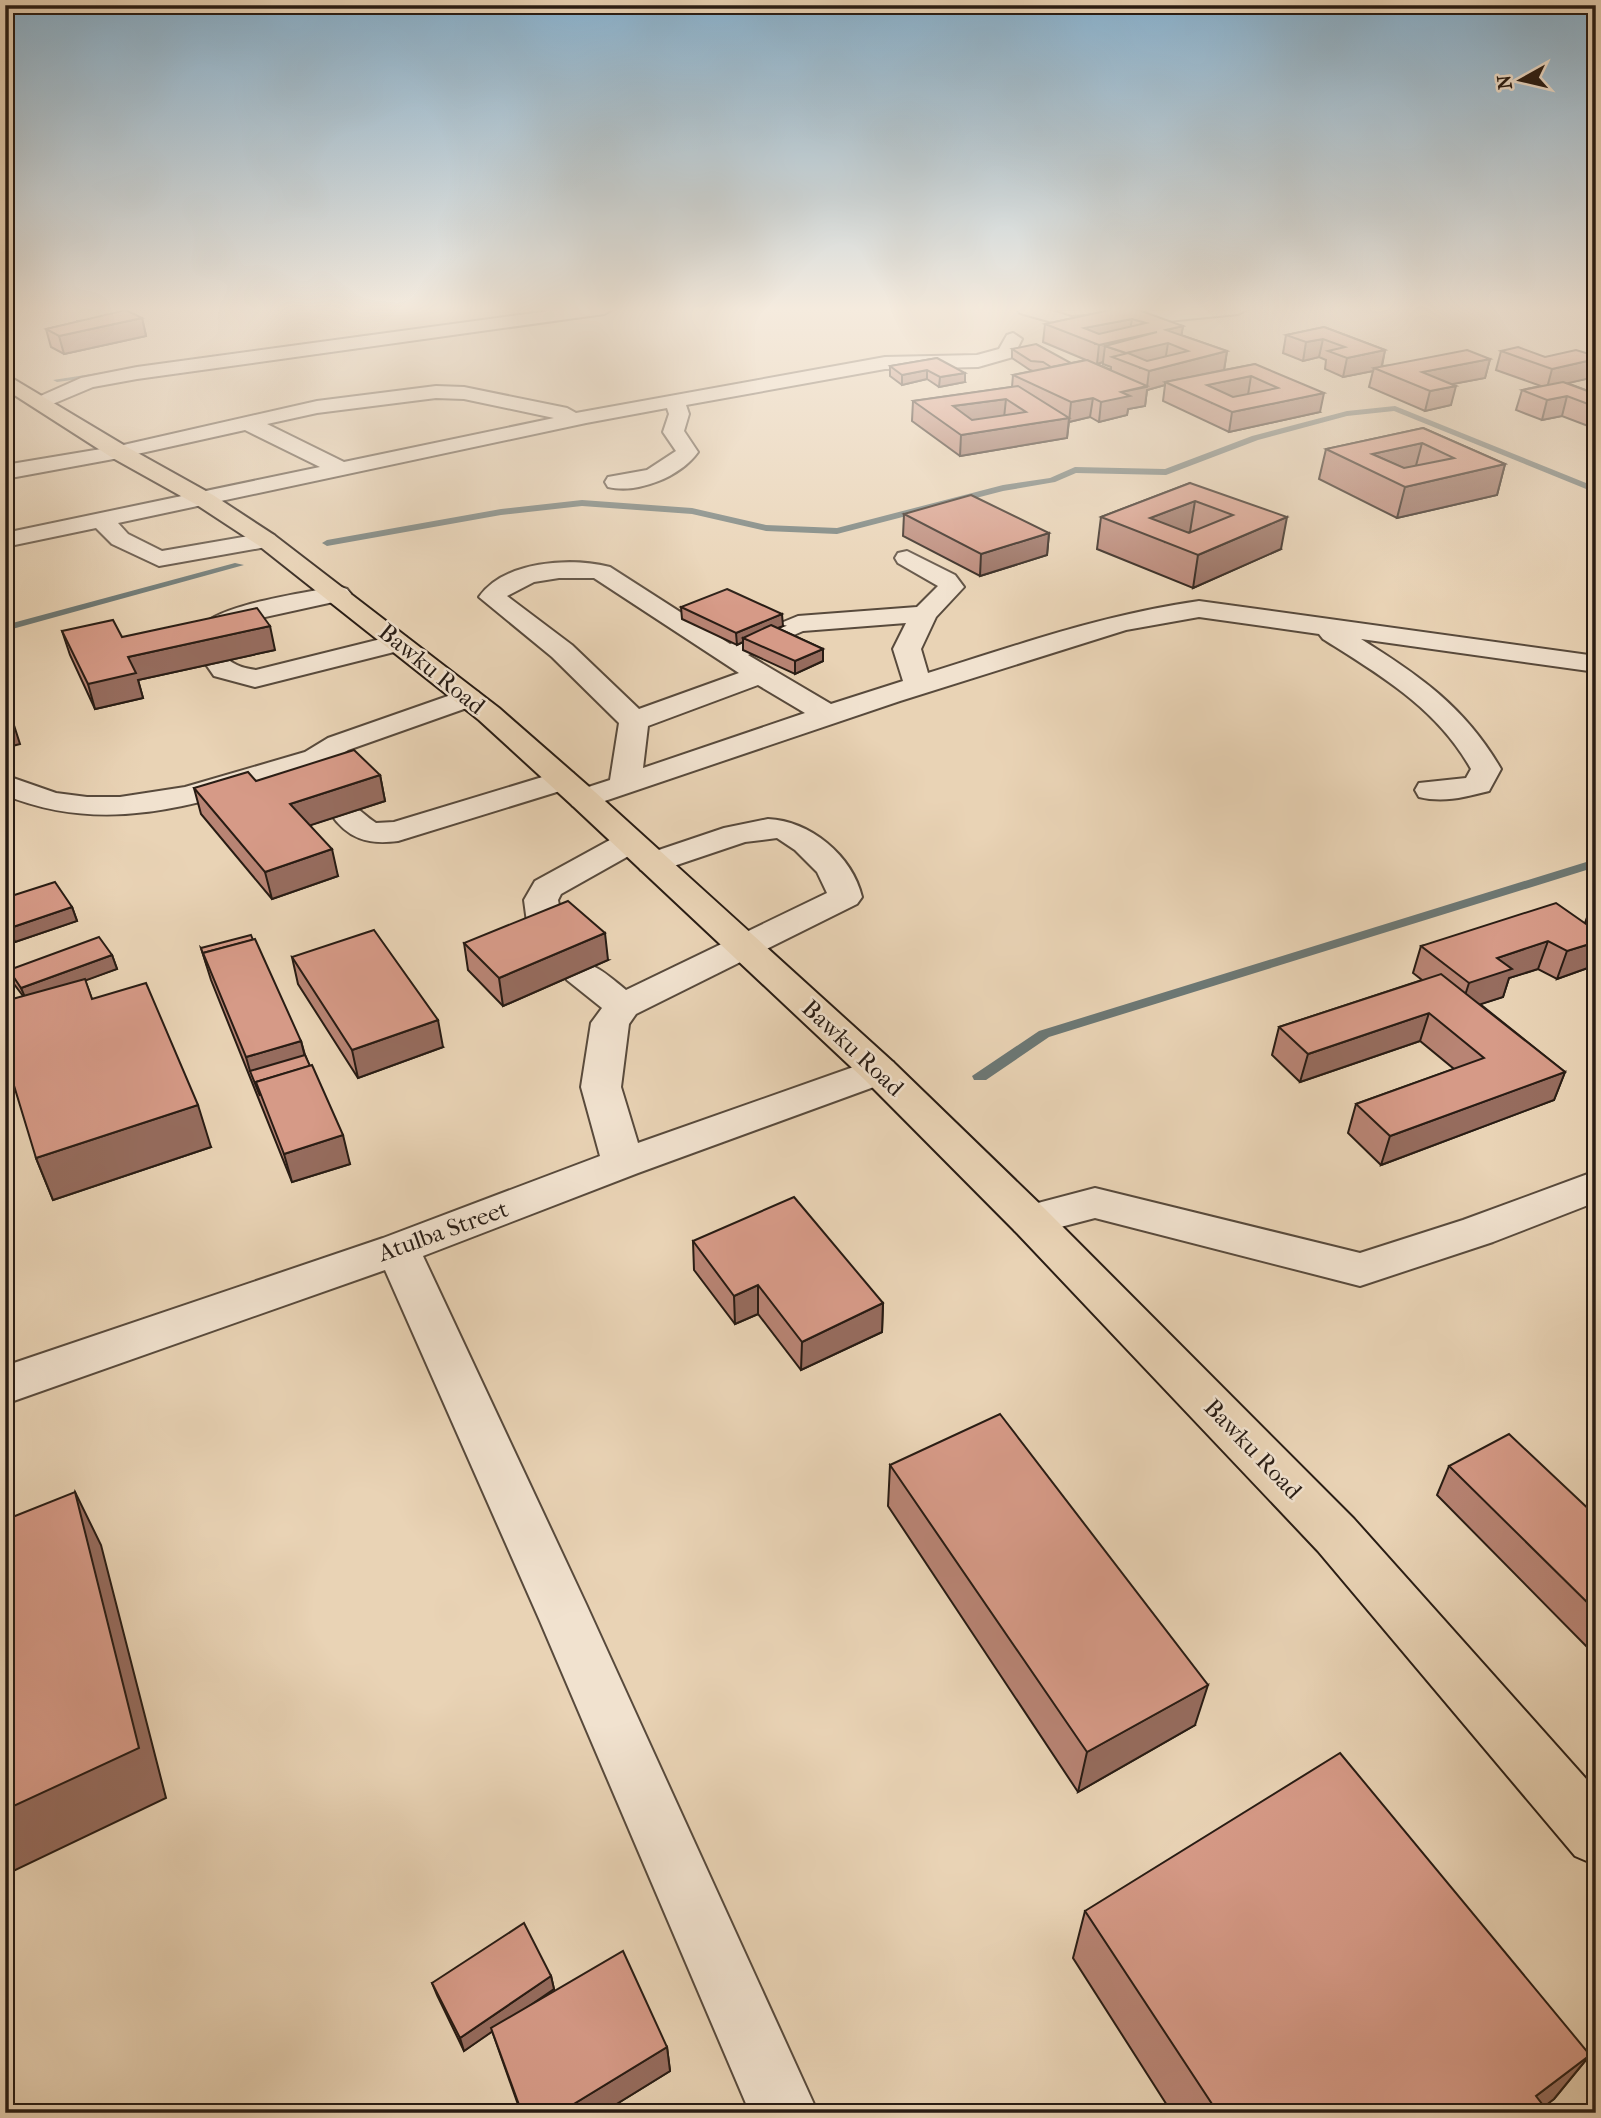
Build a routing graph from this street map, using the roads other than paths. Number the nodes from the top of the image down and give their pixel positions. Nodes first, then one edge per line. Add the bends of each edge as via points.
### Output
1 (52, 408) edge
2 (313, 408) edge
3 (539, 408) edge
4 (636, 408) edge
5 (677, 408) edge
6 (586, 417) junction
7 (248, 423) junction
8 (119, 452) junction
9 (31, 468) junction
10 (340, 468) junction
11 (5, 472) edge
12 (616, 482) dead end
13 (5, 484) edge
14 (205, 500) junction
15 (100, 519) junction
16 (5, 540) edge
17 (266, 540) junction
18 (907, 558) dead end
19 (338, 594) junction
20 (924, 614) junction
21 (1322, 626) junction
22 (397, 643) junction
23 (728, 654) junction
24 (1596, 664) edge
25 (760, 675) junction
26 (918, 685) junction
27 (468, 698) junction
28 (829, 715) junction
29 (634, 720) junction
30 (625, 785) junction
31 (13, 787) dead end
32 (573, 789) junction
33 (1430, 790) dead end
34 (346, 813) edge
35 (642, 852) junction
36 (547, 937) edge
37 (743, 946) junction
38 (580, 972) dead end
39 (623, 1006) junction
40 (879, 1071) junction
41 (623, 1163) junction
42 (1596, 1186) edge
43 (1030, 1220) junction
44 (398, 1249) junction
45 (5, 1385) edge
46 (1596, 1835) edge
47 (784, 2113) edge

1 - 8 highway, Bawku Road
2 - 7 street
3 - 6 street
4 - 6 street
5 - 12 street via 673,432 687,452 658,475
6 - 10 street
7 - 8 street
7 - 10 street
8 - 9 street
8 - 14 highway, Bawku Road
9 - 11 street
9 - 13 street
10 - 14 street
14 - 15 street
14 - 17 highway, Bawku Road
15 - 16 street
15 - 17 street via 120,539 159,559
17 - 19 highway, Bawku Road
18 - 20 street via 951,587
19 - 22 highway, Bawku Road
19 - 22 street via 235,616 203,636 224,670 255,679
20 - 23 street via 798,624
20 - 26 street via 907,649
21 - 24 street
21 - 26 street via 1199,608 1165,612
21 - 33 street via 1426,694 1478,751 1486,769 1478,784
22 - 27 highway, Bawku Road
23 - 25 street
23 - 29 street via 601,572 531,575 497,589 492,597 562,651
25 - 28 street
25 - 29 street
26 - 28 street
27 - 31 street via 338,744 319,773 98,806 53,802
27 - 32 highway, Bawku Road
28 - 30 street
29 - 30 street
30 - 32 street
32 - 34 street via 375,834 360,830
32 - 35 highway, Bawku Road
35 - 36 street via 547,888 541,900
35 - 37 highway, Bawku Road
35 - 37 street via 778,828 802,838 831,866 845,897
37 - 39 street
37 - 40 highway, Bawku Road
38 - 39 street
39 - 41 street via 610,1023 601,1087
40 - 41 street, Atulba Street
40 - 43 highway, Bawku Road
41 - 44 street, Atulba Street
42 - 43 street via 1360,1270 1095,1203
43 - 46 highway, Bawku Road via 1336,1535
44 - 45 street, Atulba Street
44 - 47 street

